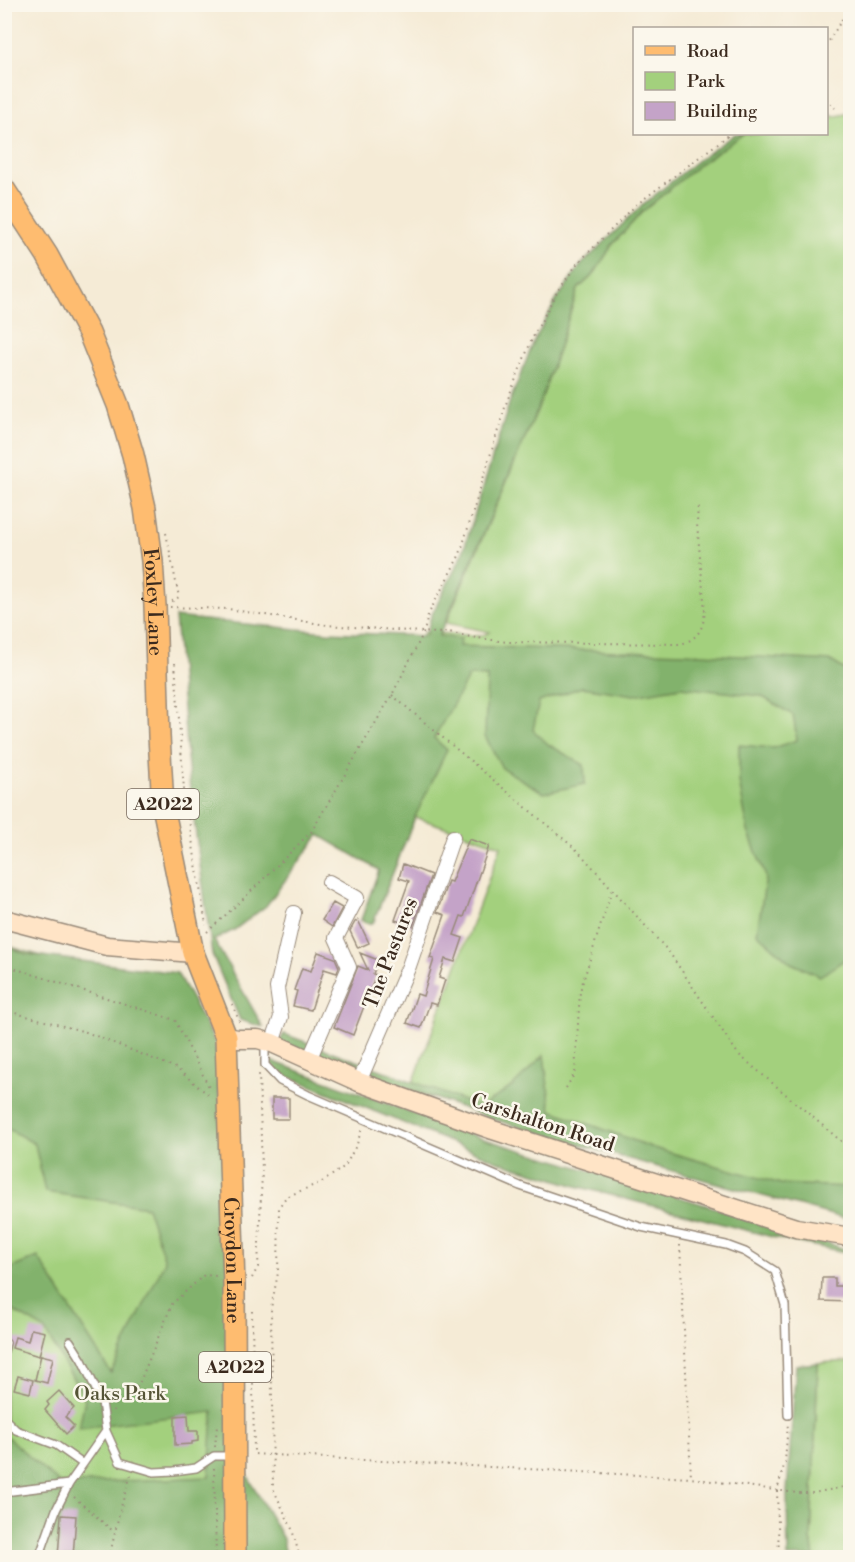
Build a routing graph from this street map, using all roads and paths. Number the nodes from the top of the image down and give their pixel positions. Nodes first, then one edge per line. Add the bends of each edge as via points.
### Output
1 (850, 10) edge
2 (828, 43) edge
3 (828, 101) edge
4 (836, 108) dead end
5 (729, 135) edge
6 (4, 189) edge
7 (698, 504) dead end
8 (155, 606) junction
9 (424, 632) junction
10 (392, 695) junction
11 (453, 837) dead end
12 (329, 882) dead end
13 (612, 889) junction
14 (294, 913) dead end
15 (4, 919) edge
16 (207, 932) dead end
17 (193, 953) junction
18 (4, 965) edge
19 (230, 999) dead end
20 (4, 1010) edge
21 (226, 1038) junction
22 (265, 1041) junction
23 (309, 1060) junction
24 (259, 1071) dead end
25 (359, 1082) junction
26 (566, 1088) dead end
27 (365, 1119) junction
28 (850, 1154) edge
29 (680, 1236) junction
30 (850, 1237) edge
31 (216, 1276) dead end
32 (252, 1280) dead end
33 (252, 1305) dead end
34 (70, 1341) dead end
35 (788, 1415) joint
36 (4, 1418) edge
37 (217, 1418) dead end
38 (106, 1431) junction
39 (236, 1455) junction
40 (273, 1455) junction
41 (214, 1456) junction
42 (83, 1464) junction
43 (134, 1467) junction
44 (691, 1478) junction
45 (850, 1486) edge
46 (68, 1488) junction
47 (777, 1491) junction
48 (4, 1492) edge
49 (114, 1532) junction
50 (36, 1557) edge
51 (109, 1557) edge
52 (216, 1557) edge
53 (235, 1557) edge
54 (300, 1557) edge
55 (779, 1557) edge

1 - 2 path
3 - 4 path
5 - 9 path via 636,205 577,264 554,297 507,401 460,554 428,615
6 - 8 main road, Foxley Lane / A2022 via 47,255 89,333 118,405 145,508
7 - 9 path via 696,524 705,611 700,633 692,640 669,645 507,642
8 - 9 path via 228,609 327,625
8 - 17 main road, Foxley Lane / A2022 via 163,806
9 - 10 path
10 - 13 path via 578,851
10 - 16 path via 311,832
11 - 25 street, The Pastures via 409,966
12 - 23 street via 357,898 336,938 349,967
13 - 26 path via 580,991 575,1073
13 - 28 path via 669,952 738,1054 848,1147
14 - 22 street via 277,988 280,1017
15 - 17 main road via 107,946
17 - 21 main road, Foxley Lane / A2022
18 - 20 path via 175,1020 215,1100 176,1068 86,1032
19 - 22 path via 241,1025
21 - 22 main road, Carshalton Road
21 - 39 main road, Croydon Lane / A2022
22 - 23 main road, Carshalton Road
22 - 27 lane via 265,1065 280,1081
23 - 25 main road, Carshalton Road
24 - 32 path via 261,1196 258,1267
25 - 30 main road, Carshalton Road via 493,1130 796,1228
27 - 29 lane via 520,1186 641,1227
27 - 40 path via 345,1166 324,1181 286,1197 279,1207 278,1273 271,1308
29 - 35 lane via 726,1245 775,1271 785,1305
29 - 44 path
31 - 38 path via 204,1275 172,1304 139,1384 131,1395 117,1401
33 - 40 path via 254,1454
34 - 38 lane via 102,1402
35 - 47 path via 785,1462
36 - 42 lane via 16,1430 56,1445
37 - 41 path
38 - 42 lane
38 - 43 lane via 120,1462
39 - 41 lane
39 - 53 main road, Croydon Lane / A2022
40 - 44 path
40 - 54 path via 273,1488
41 - 43 lane via 196,1468 154,1472
41 - 52 path
42 - 46 lane
43 - 49 path
44 - 47 path
45 - 47 path via 813,1492
46 - 48 lane
46 - 49 path
46 - 50 lane
47 - 55 path
49 - 51 path

